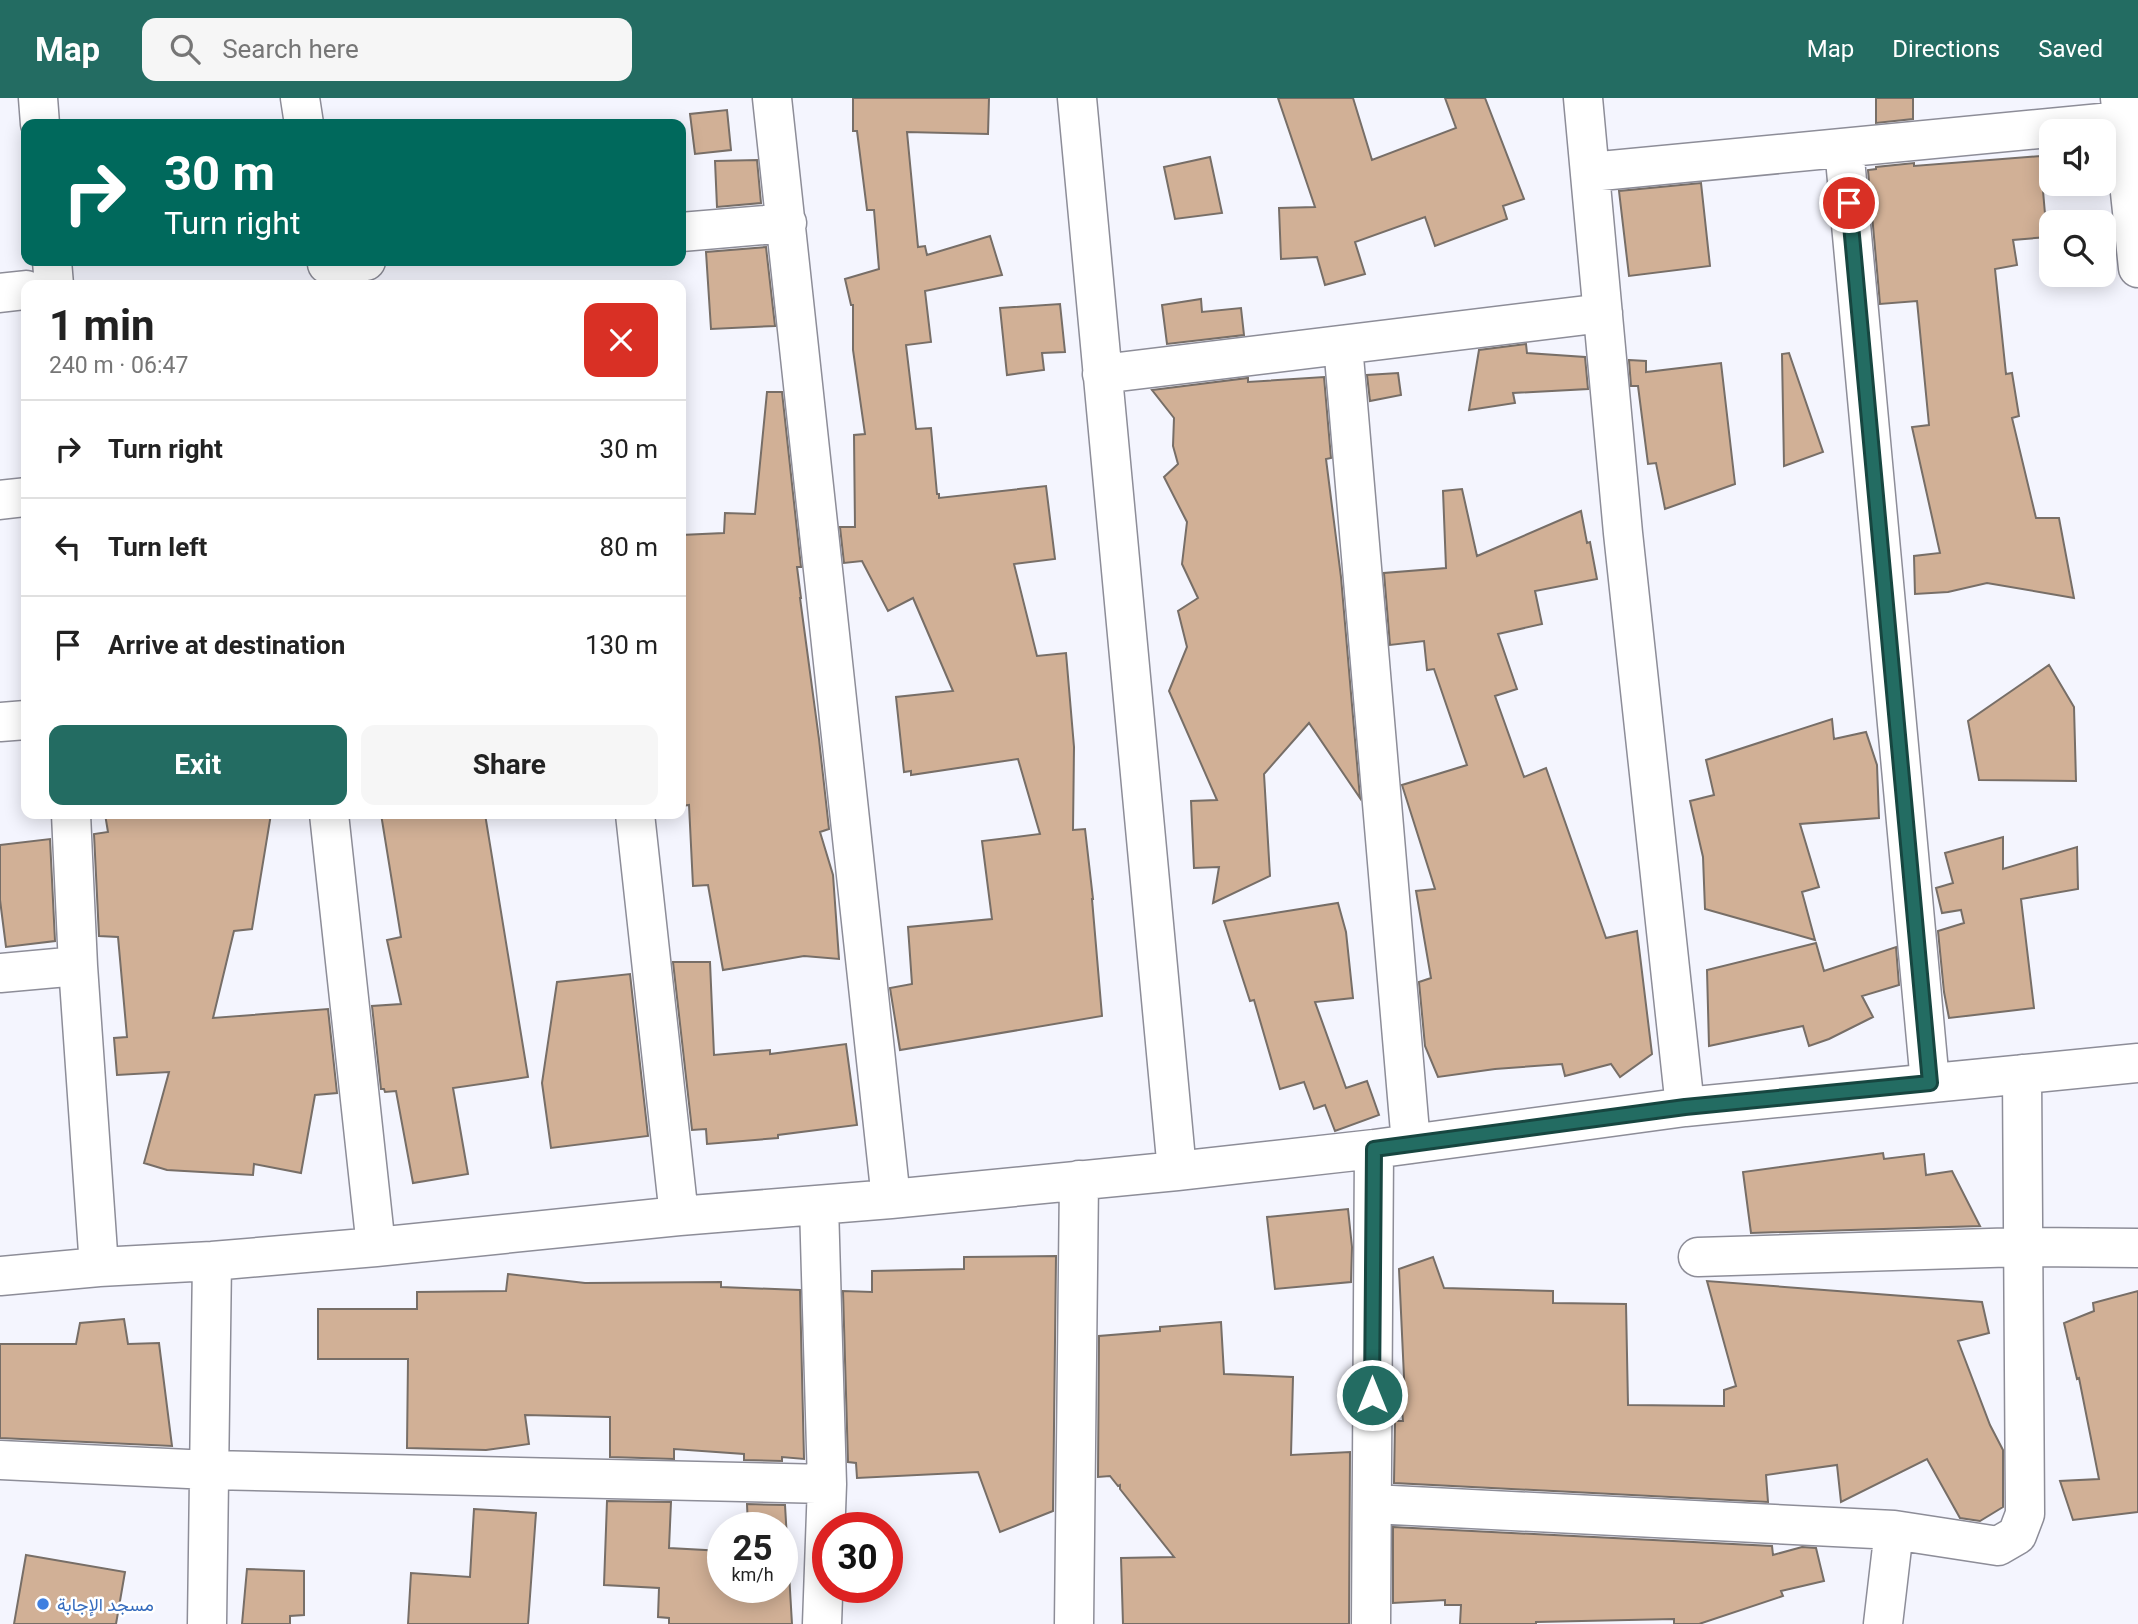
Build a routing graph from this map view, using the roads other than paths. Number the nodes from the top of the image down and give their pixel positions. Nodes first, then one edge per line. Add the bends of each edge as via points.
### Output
1 (38, 98) edge
2 (300, 98) edge
3 (772, 98) edge
4 (1077, 98) edge
5 (1583, 98) edge
6 (2121, 109) edge
7 (40, 119) edge
8 (303, 119) edge
9 (1844, 148) junction
10 (1590, 172) junction
11 (787, 223) junction
12 (686, 232) edge
13 (344, 266) edge
14 (2138, 268) edge
15 (327, 270) edge
16 (21, 290) edge
17 (0, 292) edge
18 (1603, 313) junction
19 (1343, 345) junction
20 (1102, 374) junction
21 (21, 498) edge
22 (0, 500) edge
23 (21, 720) edge
24 (0, 722) edge
25 (71, 819) edge
26 (330, 819) edge
27 (636, 819) edge
28 (78, 966) junction
29 (0, 973) edge
30 (2138, 1063) edge
31 (2022, 1074) junction
32 (1930, 1083) junction
33 (1685, 1107) junction
34 (1412, 1144) junction
35 (1374, 1149) junction
36 (1177, 1171) junction
37 (1079, 1180) junction
38 (891, 1199) junction
39 (819, 1205) junction
40 (680, 1216) junction
41 (376, 1247) junction
42 (2022, 1247) junction
43 (2138, 1248) edge
44 (1698, 1257) dead end
45 (212, 1261) junction
46 (99, 1267) junction
47 (0, 1276) edge
48 (0, 1460) edge
49 (209, 1470) junction
50 (827, 1483) junction
51 (1372, 1504) junction
52 (1894, 1530) junction
53 (207, 1624) edge
54 (822, 1624) edge
55 (1074, 1624) edge
56 (1371, 1624) edge
57 (1883, 1624) edge

1 - 7 street
2 - 8 street
3 - 11 street
4 - 20 street
5 - 10 street
6 - 9 street
6 - 14 street
9 - 10 street
9 - 32 street
10 - 18 street
11 - 12 street
11 - 38 street
13 - 15 street
16 - 17 street
18 - 19 street
18 - 33 street
19 - 20 street
19 - 34 street
20 - 36 street
21 - 22 street
23 - 24 street
25 - 28 street
26 - 41 street
27 - 40 street
28 - 29 street
28 - 46 street
30 - 31 street
31 - 32 street
31 - 42 street
32 - 33 street
33 - 34 street
34 - 35 street
35 - 36 street
35 - 51 street
36 - 37 street
37 - 38 street
37 - 55 street
38 - 39 street
39 - 40 street
39 - 50 street
40 - 41 street
41 - 45 street
42 - 43 street
42 - 44 street
42 - 52 street via 2025,1514 2017,1535 1998,1546
45 - 46 street
45 - 49 street
46 - 47 street
48 - 49 street
49 - 50 street
49 - 53 street
50 - 54 street
51 - 52 street
51 - 56 street
52 - 57 street

